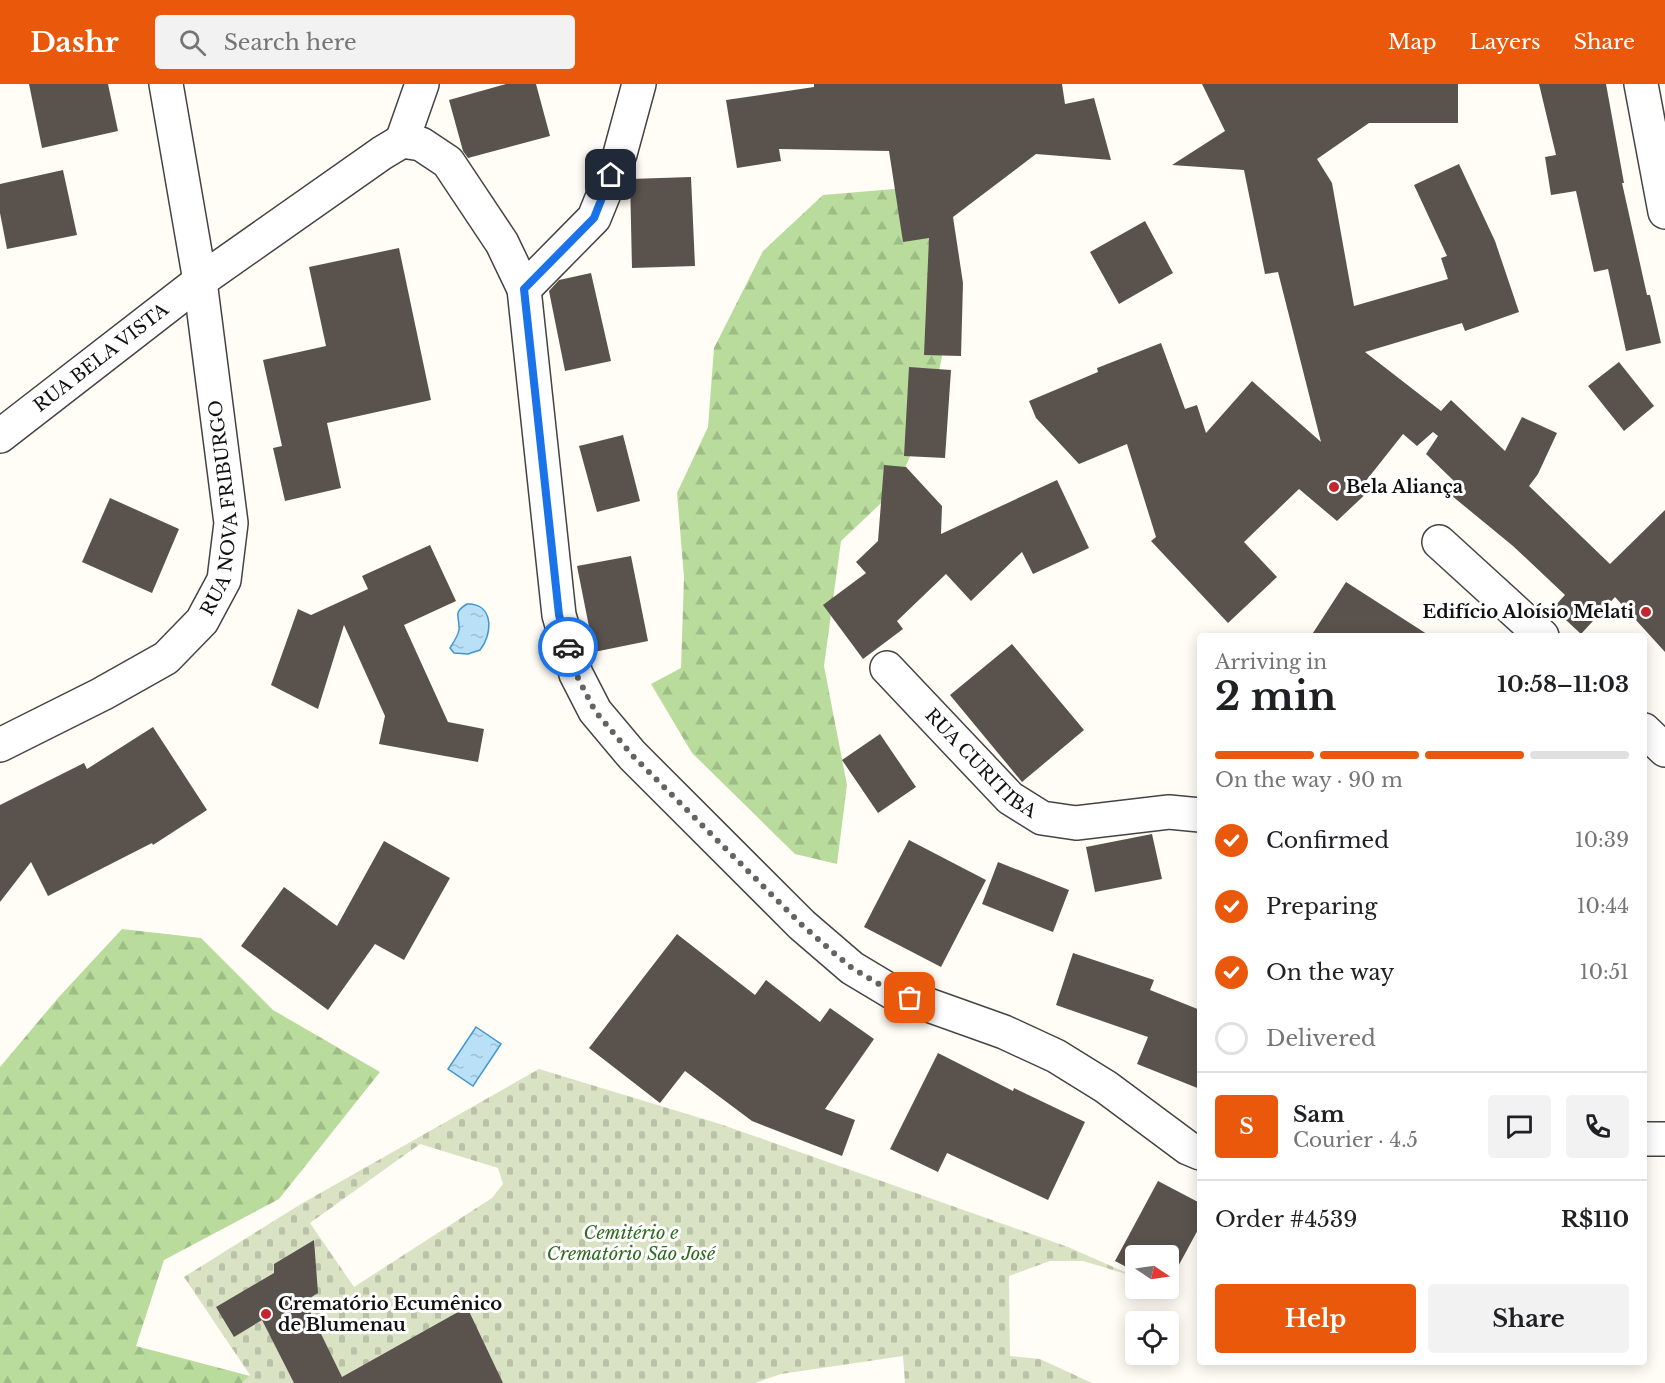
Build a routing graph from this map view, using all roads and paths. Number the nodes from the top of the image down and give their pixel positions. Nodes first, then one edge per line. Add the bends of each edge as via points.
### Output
1 (166, 84) edge
2 (422, 84) edge
3 (639, 84) edge
4 (1641, 84) edge
5 (402, 141) junction
6 (1660, 158) edge
7 (1665, 213) edge
8 (200, 281) junction
9 (524, 289) junction
10 (0, 436) edge
11 (1439, 542) dead end
12 (1539, 633) edge
13 (887, 668) dead end
14 (1647, 733) edge
15 (0, 745) edge
16 (1665, 750) edge
17 (1197, 815) edge
18 (1647, 1139) edge
19 (1665, 1139) edge
20 (1197, 1152) edge

1 - 8 street, RUA NOVA FRIBURGO
2 - 5 street
3 - 9 street via 620,154 594,218
4 - 6 street
5 - 8 street, RUA BELA VISTA
5 - 9 street via 421,144 448,162 502,243
6 - 7 street
8 - 10 street, RUA BELA VISTA
8 - 15 street, RUA NOVA FRIBURGO via 231,523 224,580 202,621 166,658
9 - 20 street via 559,615 576,674 595,711 632,755 802,925 852,968 892,992 1004,1032 1056,1056
11 - 12 street
13 - 17 street, RUA CURITIBA via 1010,798 1042,818 1076,824 1169,812
14 - 16 street
18 - 19 street

